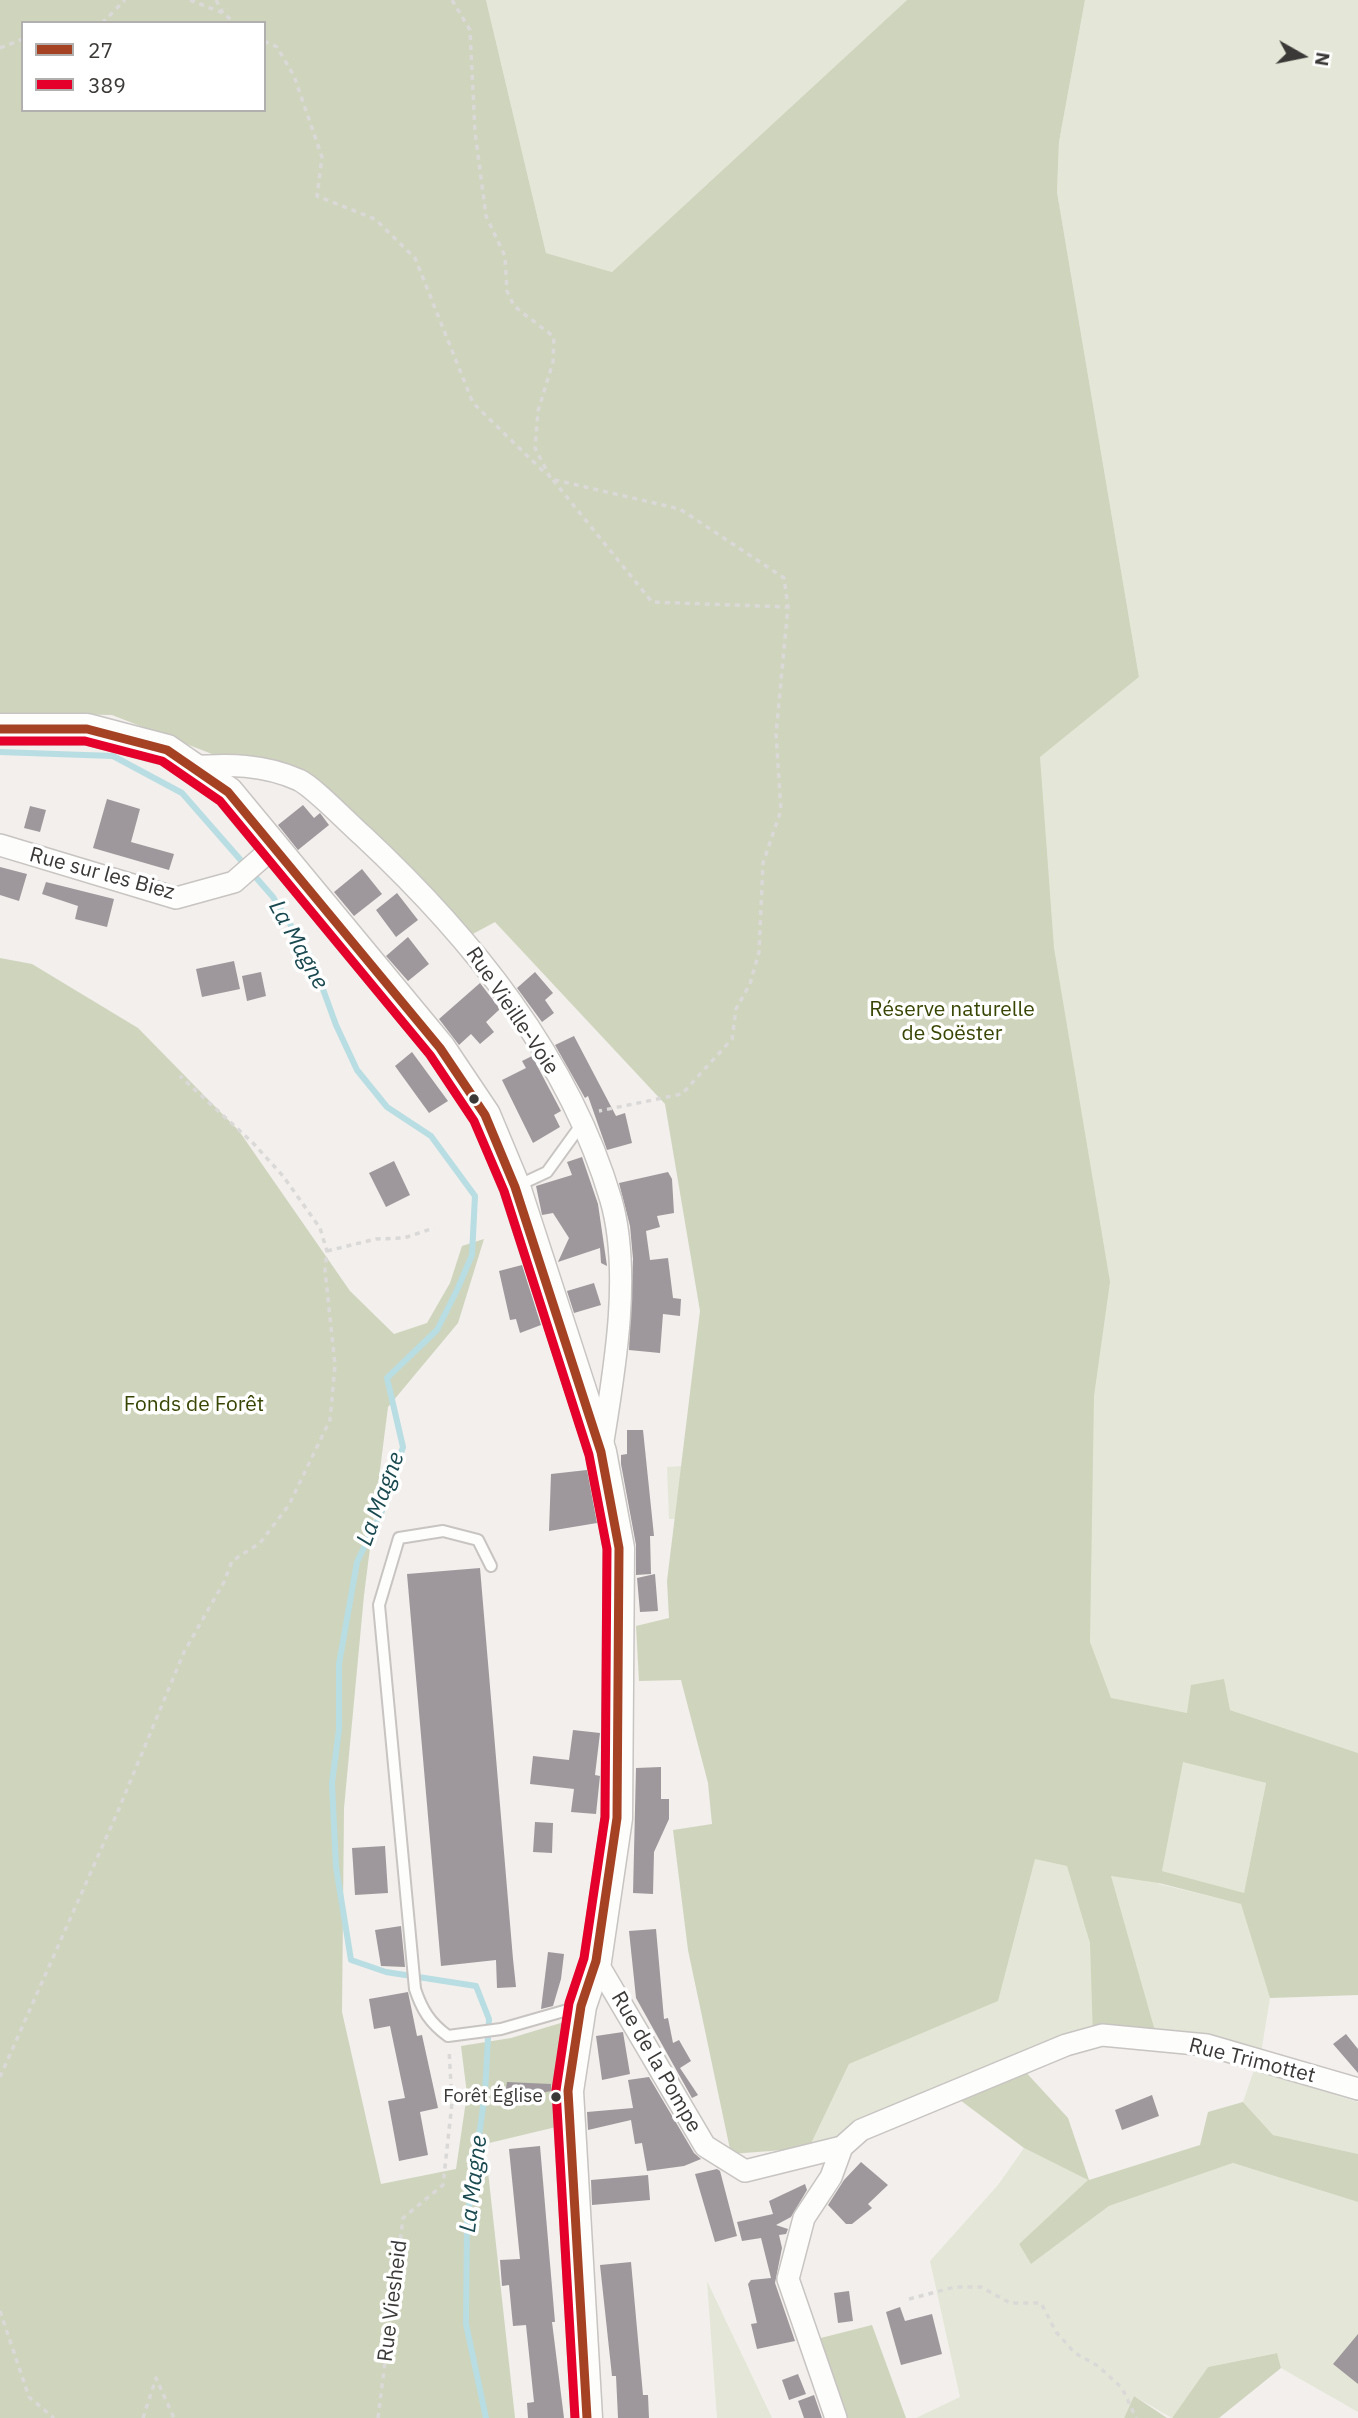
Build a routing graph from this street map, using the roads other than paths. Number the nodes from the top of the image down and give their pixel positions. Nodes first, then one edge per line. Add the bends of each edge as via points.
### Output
1 (0, 729) edge
2 (190, 767) junction
3 (0, 845) edge
4 (266, 855) junction
5 (581, 1125) junction
6 (516, 1187) junction
7 (601, 1452) junction
8 (491, 1566) dead end
9 (596, 1961) junction
10 (581, 2006) junction
11 (1102, 2035) joint
12 (1358, 2089) edge
13 (842, 2147) junction
14 (587, 2418) edge
15 (836, 2418) edge

1 - 2 main road via 87,729 167,750
2 - 4 main road via 228,792
2 - 5 street, Rue Vieille-Voie via 239,764 301,781 355,829 468,943 551,1062
3 - 4 street, Rue sur les Biez via 176,898 234,882
4 - 6 main road via 440,1048 485,1115
5 - 6 lane via 547,1172
5 - 7 street, Rue Vieille-Voie via 611,1200 620,1254 615,1363
6 - 7 main road
7 - 9 main road via 619,1548 619,1676 617,1818
8 - 10 lane via 478,1540 443,1531 399,1538 379,1605 415,1989 433,2025 448,2036 501,2029
9 - 10 main road
9 - 13 street, Rue de la Pompe via 705,2146 745,2171
10 - 14 main road via 568,2091
11 - 12 street, Rue Trimottet via 1207,2045
11 - 13 street, Rue de la Pompe via 1066,2045 861,2130
13 - 15 street via 831,2177 804,2218 788,2279

